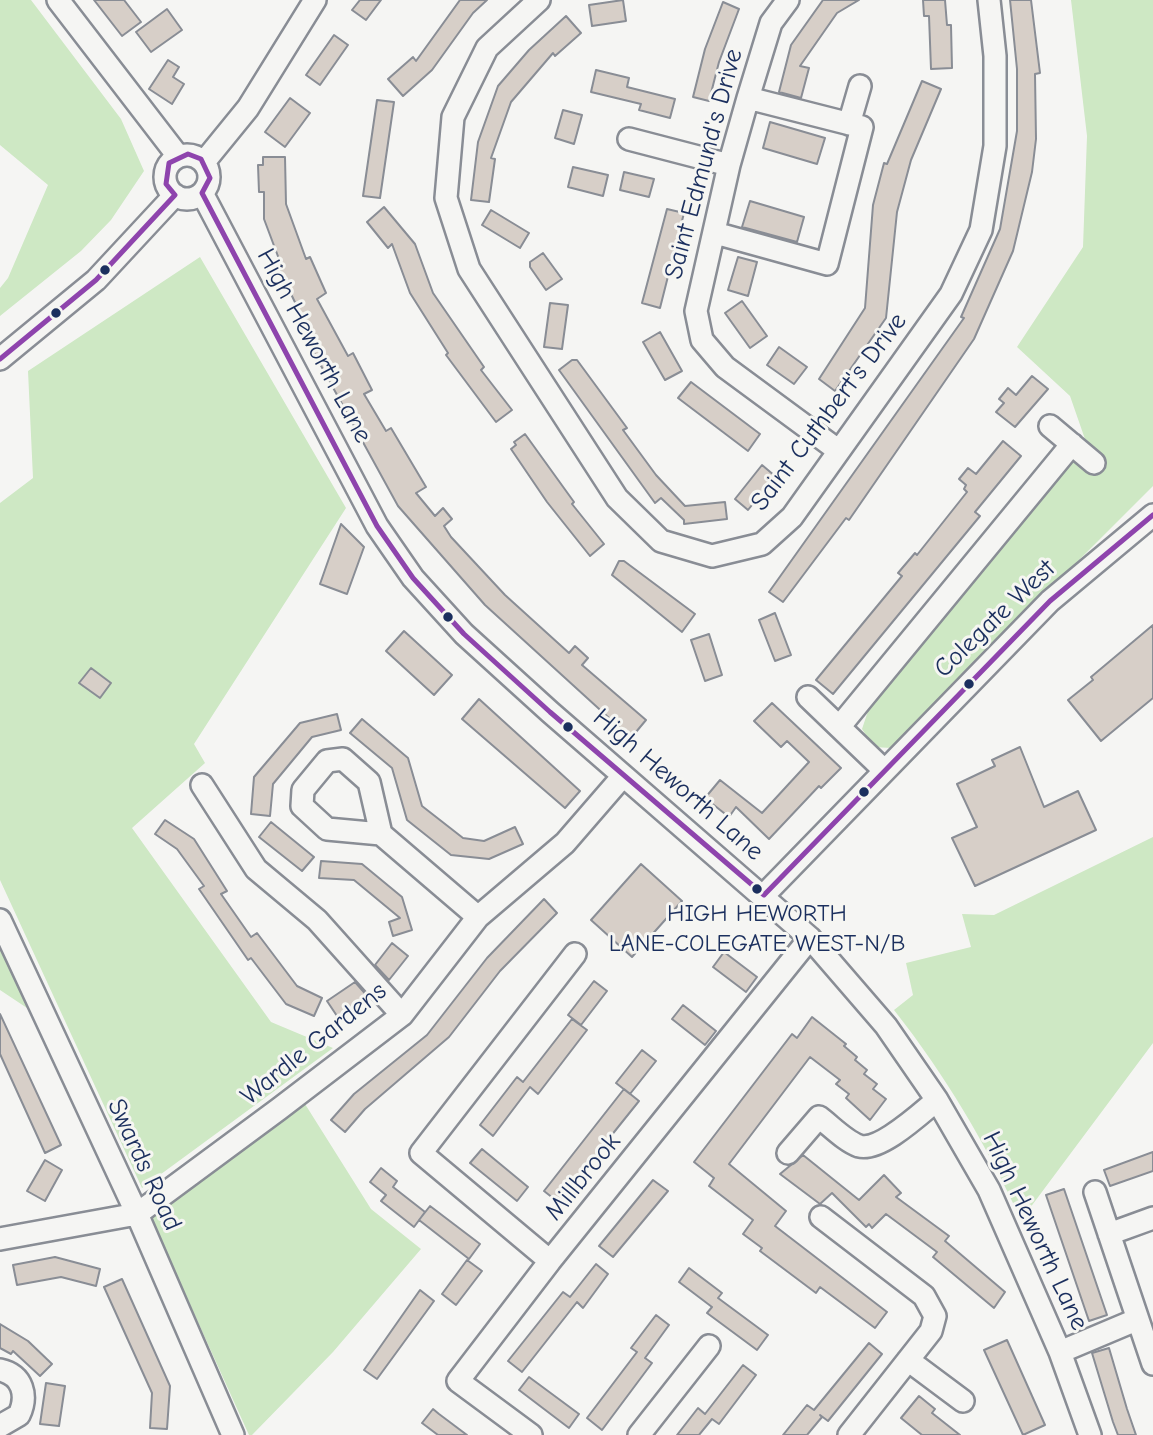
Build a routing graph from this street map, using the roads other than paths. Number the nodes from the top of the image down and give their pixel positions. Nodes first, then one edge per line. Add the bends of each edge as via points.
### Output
1 (58, 0) edge
2 (315, 0) edge
3 (539, 0) edge
4 (788, 0) edge
5 (989, 0) edge
6 (860, 86) dead end
7 (748, 98) junction
8 (849, 124) junction
9 (629, 139) dead end
10 (178, 156) junction
11 (204, 162) junction
12 (729, 165) junction
13 (202, 193) junction
14 (175, 195) junction
15 (715, 233) junction
16 (0, 359) edge
17 (1050, 426) dead end
18 (1072, 444) junction
19 (839, 451) junction
20 (1094, 463) dead end
21 (1153, 515) edge
22 (808, 697) dead end
23 (840, 726) junction
24 (884, 770) junction
25 (623, 776) junction
26 (202, 785) dead end
27 (381, 834) dead end
28 (764, 895) junction
29 (478, 918) junction
30 (0, 920) edge
31 (810, 938) junction
32 (575, 954) dead end
33 (402, 1015) junction
34 (937, 1100) junction
35 (788, 1153) dead end
36 (1095, 1192) dead end
37 (136, 1213) junction
38 (821, 1217) dead end
39 (1153, 1218) edge
40 (1108, 1234) junction
41 (0, 1239) edge
42 (551, 1261) junction
43 (1136, 1320) junction
44 (709, 1346) dead end
45 (1060, 1352) junction
46 (908, 1360) junction
47 (1153, 1364) edge
48 (0, 1370) edge
49 (963, 1401) dead end
50 (0, 1426) edge
51 (233, 1435) edge
52 (531, 1435) edge
53 (639, 1435) edge
54 (849, 1435) edge
55 (1090, 1435) edge

1 - 10 street
2 - 11 street via 248,108
3 - 19 street, Saint Cuthbert's Drive via 487,48 453,117 446,198 469,269 617,498 661,541 717,555 762,544 792,517
4 - 7 street, Saint Edmund's Drive via 771,23
5 - 19 street, Saint Cuthbert's Drive via 995,56 995,146 981,230 951,293
6 - 8 street
7 - 8 street
7 - 12 street, Saint Edmund's Drive
8 - 15 street via 862,127 827,264
9 - 12 street
10 - 11 street via 195,155
10 - 14 street via 169,163 165,176
11 - 13 street via 210,178
12 - 15 street, Saint Edmund's Drive
13 - 14 street via 190,199
13 - 25 street, High Heworth Lane via 396,555 464,634
14 - 16 street via 96,280
15 - 19 street, Saint Edmund's Drive via 696,311 702,340 725,367
17 - 18 street
18 - 20 street
18 - 23 street, Colegate West
21 - 24 street, Colegate West via 1050,601
22 - 23 street
23 - 24 street
24 - 28 street, Colegate West
25 - 28 street, High Heworth Lane
25 - 29 street, Wardle Gardens via 565,844
26 - 33 street via 256,869 317,920
27 - 29 street
28 - 31 street, High Heworth Lane
29 - 33 street, Wardle Gardens
30 - 37 street, Swards Road
31 - 34 street, High Heworth Lane via 886,1026
31 - 42 street, Millbrook
32 - 42 street via 421,1153
33 - 37 street, Wardle Gardens
34 - 35 street via 870,1146 857,1145 819,1117
34 - 45 street, High Heworth Lane via 989,1190
36 - 40 street
37 - 41 street
37 - 51 street, Swards Road
38 - 46 street via 924,1296 934,1316 932,1331
39 - 40 street
40 - 43 street
42 - 52 street, Millbrook via 458,1381
43 - 45 street
43 - 47 street
44 - 53 street
45 - 55 street, High Heworth Lane
46 - 49 street
46 - 54 street
48 - 50 street via 17,1379 24,1394 19,1415

